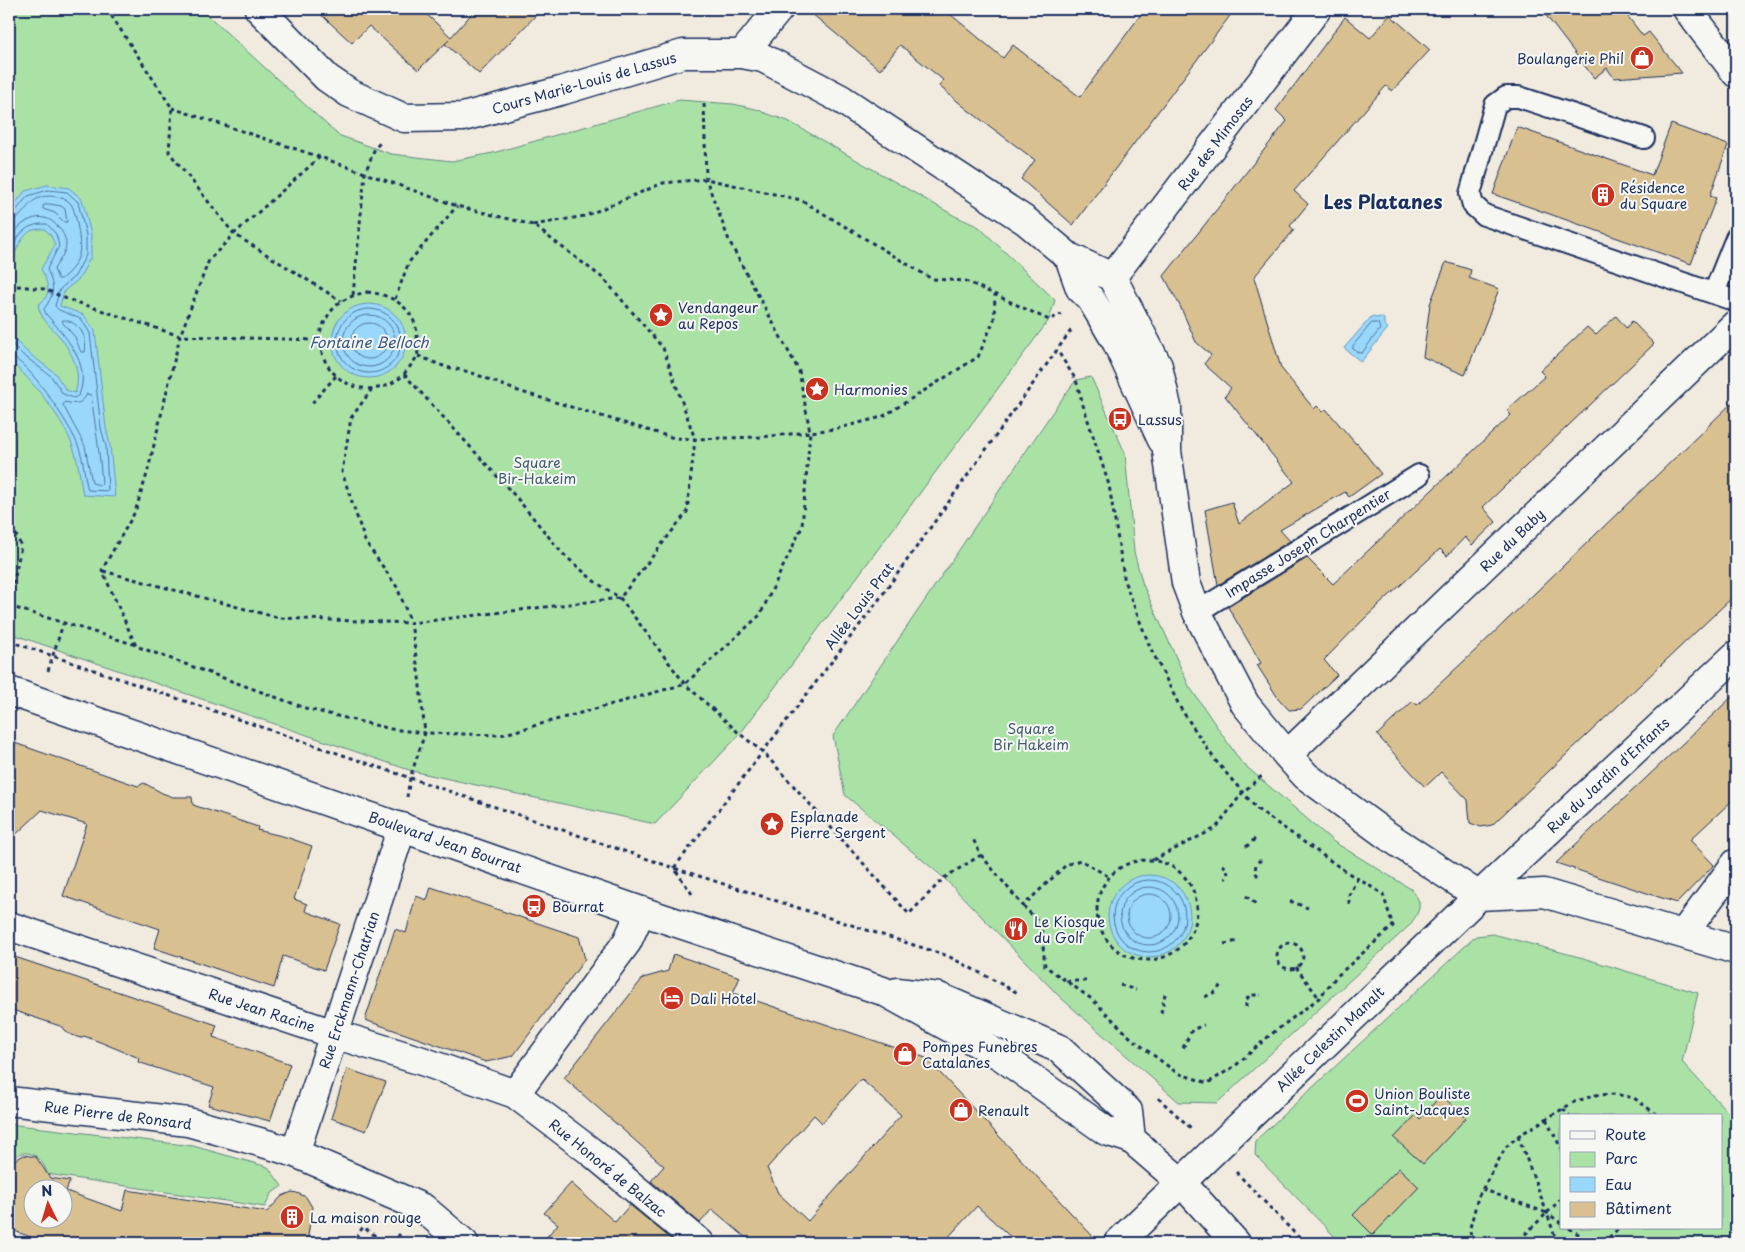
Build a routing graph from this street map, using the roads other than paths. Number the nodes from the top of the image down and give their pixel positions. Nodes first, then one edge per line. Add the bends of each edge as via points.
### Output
1 (260, 9) edge
2 (779, 9) edge
3 (1319, 9) edge
4 (1687, 9) edge
5 (742, 54) junction
6 (1736, 73) edge
7 (1644, 138) dead end
8 (1736, 238) edge
9 (1069, 258) junction
10 (1112, 277) junction
11 (1714, 293) junction
12 (1736, 301) edge
13 (1736, 324) edge
14 (1167, 451) junction
15 (1419, 475) dead end
16 (1197, 612) junction
17 (1736, 655) edge
18 (9, 691) edge
19 (1287, 755) junction
20 (402, 827) junction
21 (1736, 863) edge
22 (1479, 896) junction
23 (642, 911) junction
24 (9, 926) edge
25 (1683, 934) junction
26 (1736, 950) edge
27 (883, 991) junction
28 (334, 1034) junction
29 (514, 1094) junction
30 (9, 1102) edge
31 (1131, 1139) junction
32 (295, 1153) junction
33 (1181, 1182) junction
34 (464, 1243) edge
35 (700, 1243) edge
36 (1118, 1243) edge
37 (1236, 1243) edge

1 - 5 street, Cours Marie-Louis de Lassus via 327,78 349,93 404,118 463,117 683,54
2 - 5 street
3 - 10 street, Rue des Mimosas
4 - 6 street
5 - 9 street, Cours Marie-Louis de Lassus via 763,58 841,99 1026,221
7 - 11 lane via 1520,97 1506,97 1495,105 1470,194 1474,205 1484,215
8 - 11 lane
9 - 10 street, Cours Marie-Louis de Lassus
9 - 14 street, Cours Marie-Louis de Lassus via 1080,288 1091,299 1118,343
10 - 14 street, Cours Marie-Louis de Lassus via 1158,366 1167,407
11 - 12 lane
13 - 19 street, Rue du Baby
14 - 16 street, Cours Marie-Louis de Lassus via 1186,583
15 - 16 lane, Impasse Joseph Charpentier
16 - 19 street, Cours Marie-Louis de Lassus via 1245,704
17 - 22 street, Rue du Jardin d'Enfants
18 - 20 street, Boulevard Jean Bourrat
19 - 22 street, Cours Marie-Louis de Lassus via 1306,776 1385,834
20 - 23 street, Boulevard Jean Bourrat
20 - 28 street, Rue Erckmann-Chatrian
21 - 25 street
22 - 25 street via 1544,893
22 - 33 street, Allée Celestin Manalt
23 - 27 street, Boulevard Jean Bourrat
23 - 29 street via 627,942
24 - 28 street, Rue Jean Racine
25 - 26 street
27 - 31 street, Boulevard Jean Bourrat via 1001,1056 1106,1131
27 - 31 street, Boulevard Jean Bourrat via 939,997 1060,1049 1128,1111
28 - 29 street, Rue Jean Racine
28 - 32 street, Rue Erckmann-Chatrian
29 - 35 street, Rue Honoré de Balzac via 590,1151
30 - 32 street, Rue Pierre de Ronsard via 188,1122
31 - 33 street, Boulevard Jean Bourrat
32 - 34 street, Rue Pierre de Ronsard via 423,1208
33 - 36 street, Allée Celestin Manalt
33 - 37 street, Boulevard Jean Bourrat

